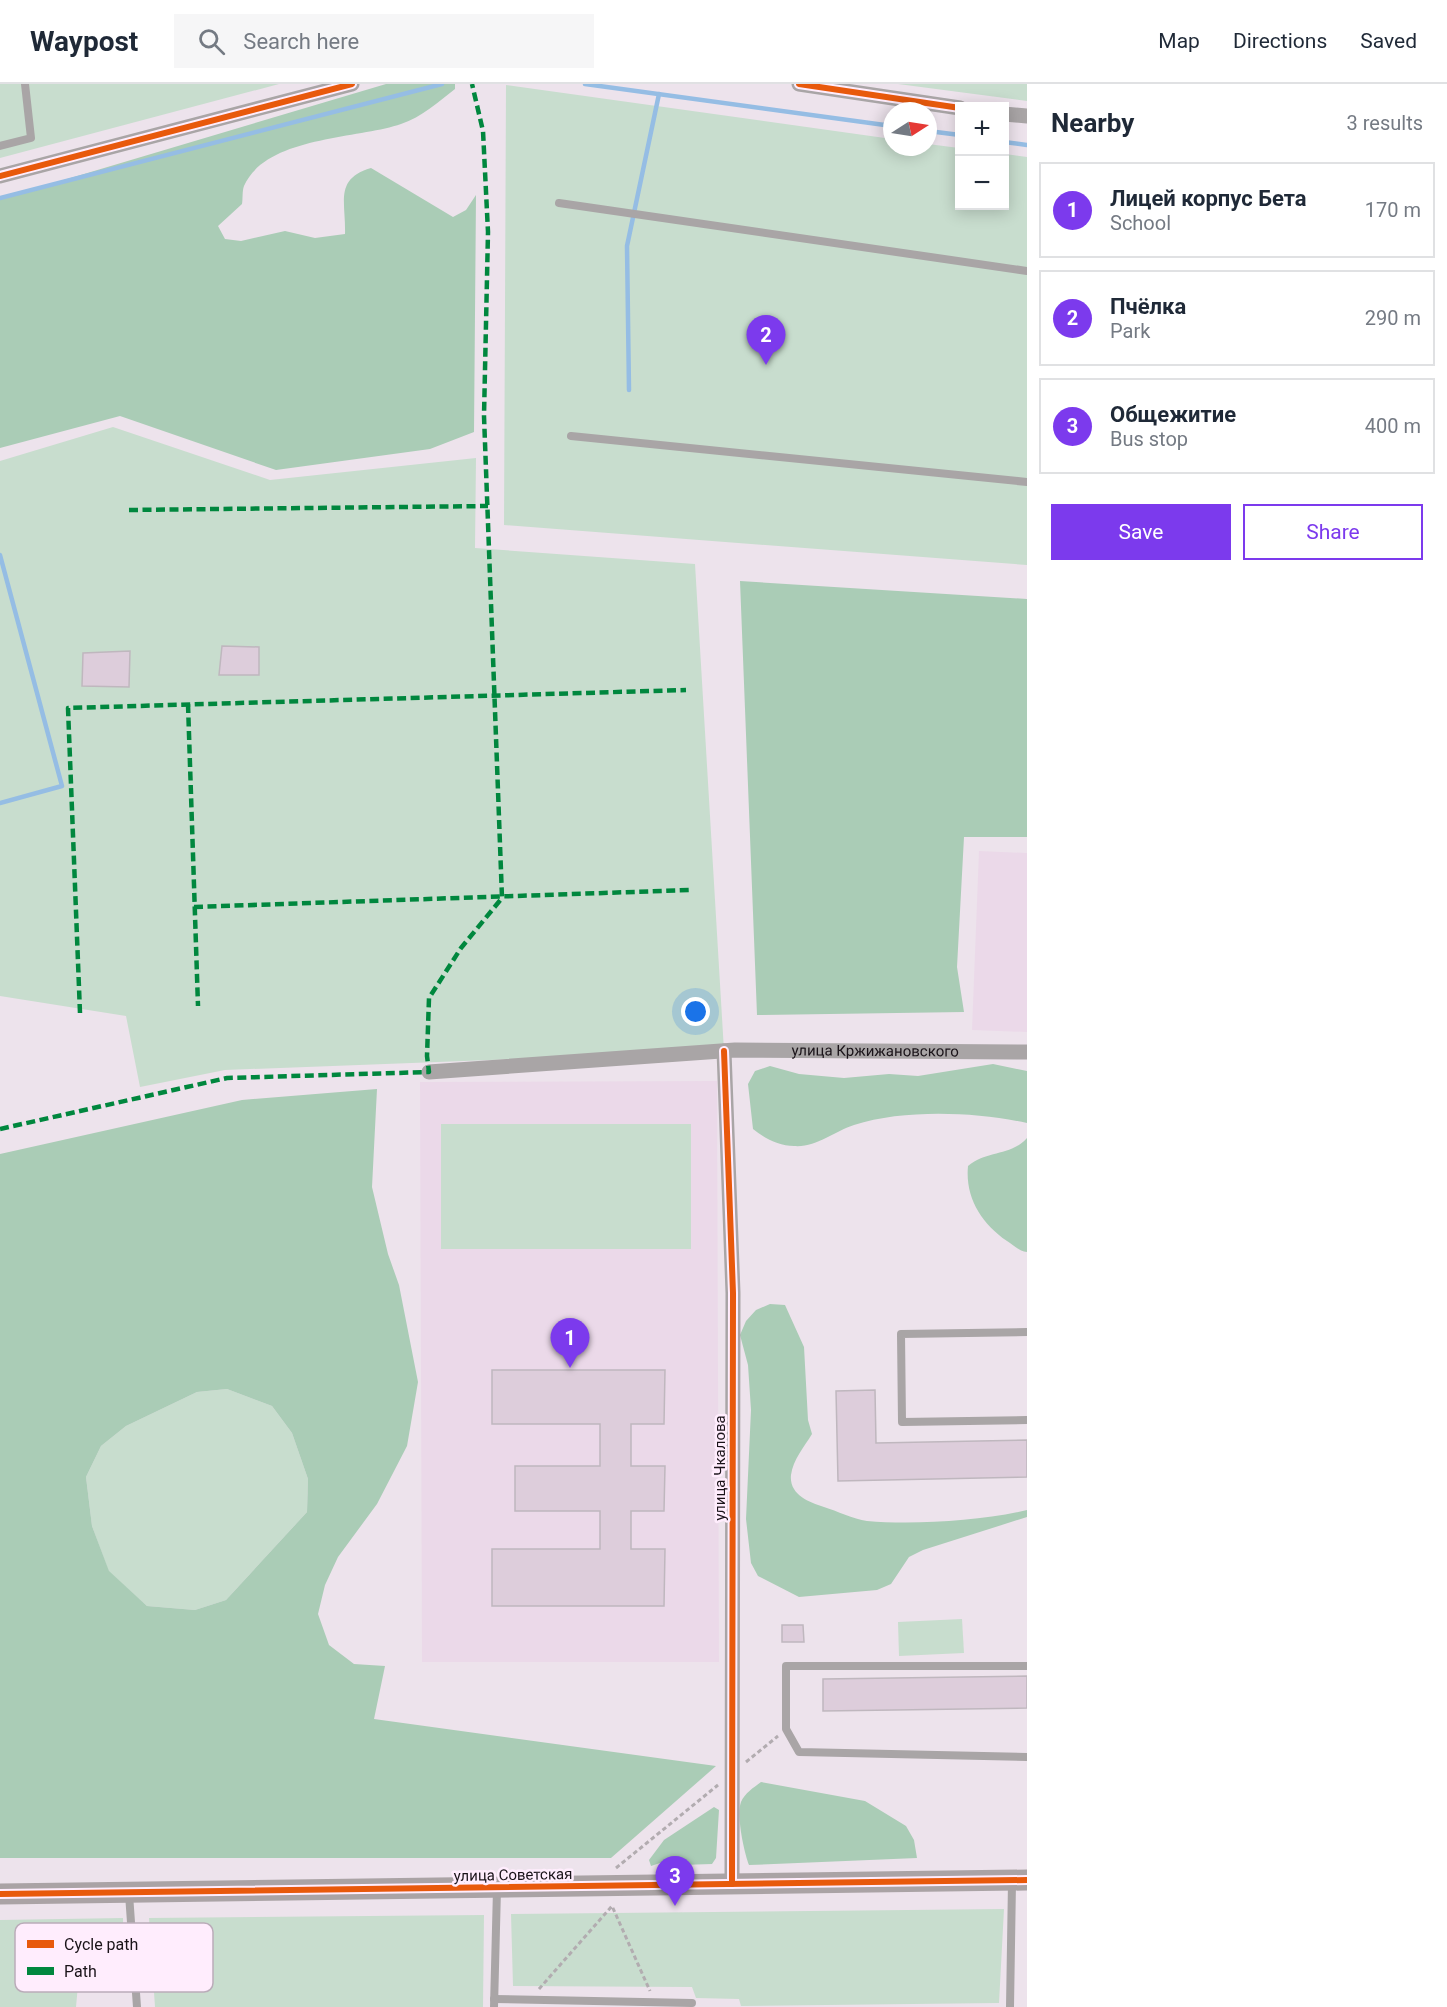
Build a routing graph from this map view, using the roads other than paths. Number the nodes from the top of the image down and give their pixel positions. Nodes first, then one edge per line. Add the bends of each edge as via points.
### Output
1 (25, 84) edge
2 (352, 84) edge
3 (799, 84) edge
4 (955, 107) edge
5 (1009, 114) edge
6 (1027, 116) edge
7 (0, 146) edge
8 (0, 177) edge
9 (560, 203) dead end
10 (1027, 271) edge
11 (571, 436) dead end
12 (1027, 482) edge
13 (724, 1051) junction
14 (1027, 1052) edge
15 (429, 1072) dead end
16 (1027, 1332) edge
17 (1027, 1420) edge
18 (1027, 1666) edge
19 (1027, 1757) edge
20 (1019, 1881) edge
21 (732, 1884) junction
22 (497, 1887) junction
23 (129, 1892) junction
24 (0, 1894) edge
25 (131, 1923) edge
26 (136, 1992) edge
27 (494, 2003) edge
28 (692, 2003) dead end
29 (655, 2005) edge
30 (137, 2007) edge
31 (1010, 2007) edge

1 - 7 lane via 31,138
2 - 8 street
3 - 4 street
5 - 6 street
9 - 10 lane
11 - 12 lane
13 - 14 street, улица Кржижановского
13 - 15 street
13 - 21 street, улица Чкалова via 733,1293
16 - 17 lane via 901,1334 902,1422
18 - 19 lane via 786,1666 786,1729 799,1752
20 - 21 street, улица Советская
20 - 31 lane
21 - 22 street, улица Советская
22 - 23 street, улица Советская
22 - 27 lane
23 - 24 street, улица Советская
23 - 25 lane
26 - 30 lane
27 - 29 lane via 530,2000
28 - 29 lane

